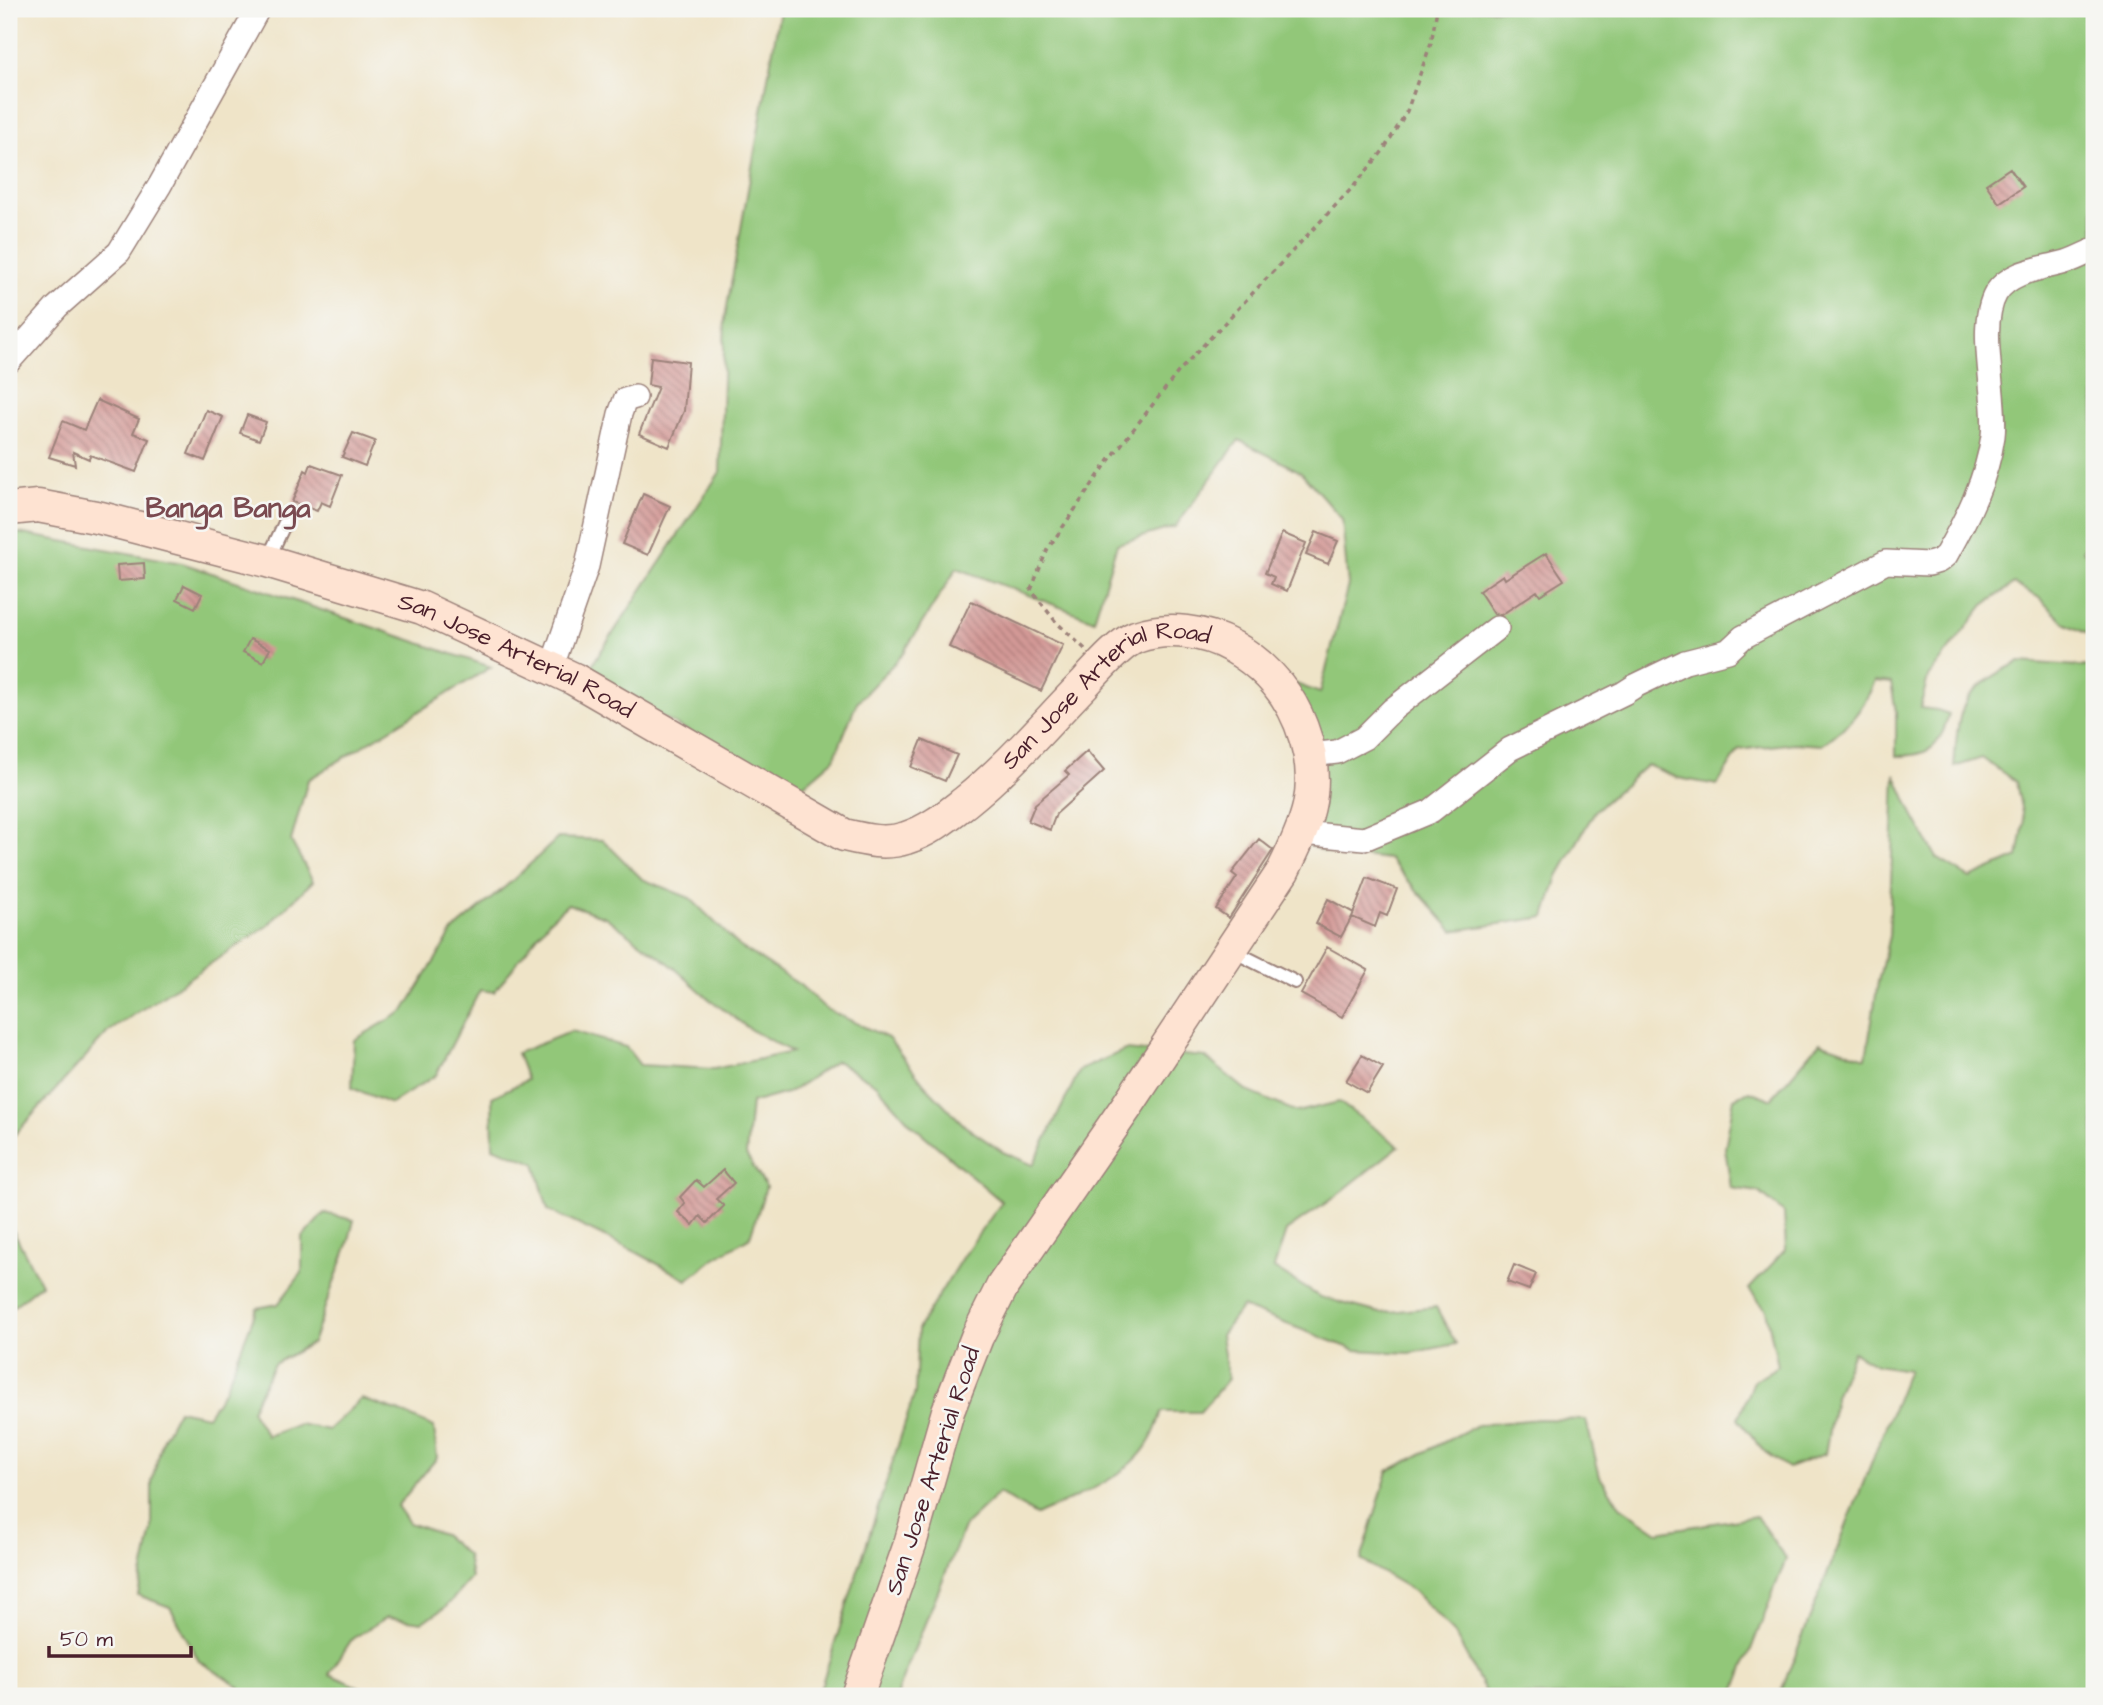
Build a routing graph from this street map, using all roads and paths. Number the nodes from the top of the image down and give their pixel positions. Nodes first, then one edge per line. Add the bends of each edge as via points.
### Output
1 (258, 9) edge
2 (1437, 9) edge
3 (2092, 251) dead end
4 (9, 361) edge
5 (635, 397) dead end
6 (9, 509) edge
7 (290, 512) dead end
8 (267, 561) junction
9 (1497, 628) dead end
10 (1102, 664) junction
11 (551, 669) junction
12 (1310, 755) junction
13 (1302, 833) junction
14 (1230, 950) junction
15 (1295, 982) dead end
16 (857, 1696) edge

1 - 4 street via 120,252 57,307
2 - 10 path via 1431,43 1407,111 1383,151 1179,370 1047,550 1031,590 1056,622
3 - 13 street via 2029,270 1996,293 1987,345 1993,436 1975,502 1939,561 1886,562 1743,637 1728,651 1685,662 1510,749 1431,811 1364,839
5 - 11 street via 625,400 620,414 587,566
6 - 8 main road, San Jose Arterial Road via 38,506 100,518
7 - 8 lane
8 - 11 main road, San Jose Arterial Road via 422,608
9 - 12 street via 1393,709 1364,738 1337,752
10 - 11 main road, San Jose Arterial Road via 1011,763 939,823 905,839 873,842 844,835
10 - 12 main road, San Jose Arterial Road via 1134,638 1174,630 1218,638 1255,659 1283,689 1299,716
12 - 13 main road, San Jose Arterial Road via 1313,794
13 - 14 main road, San Jose Arterial Road via 1283,871
14 - 15 lane
14 - 16 main road, San Jose Arterial Road via 998,1296 977,1337 947,1411 910,1544

